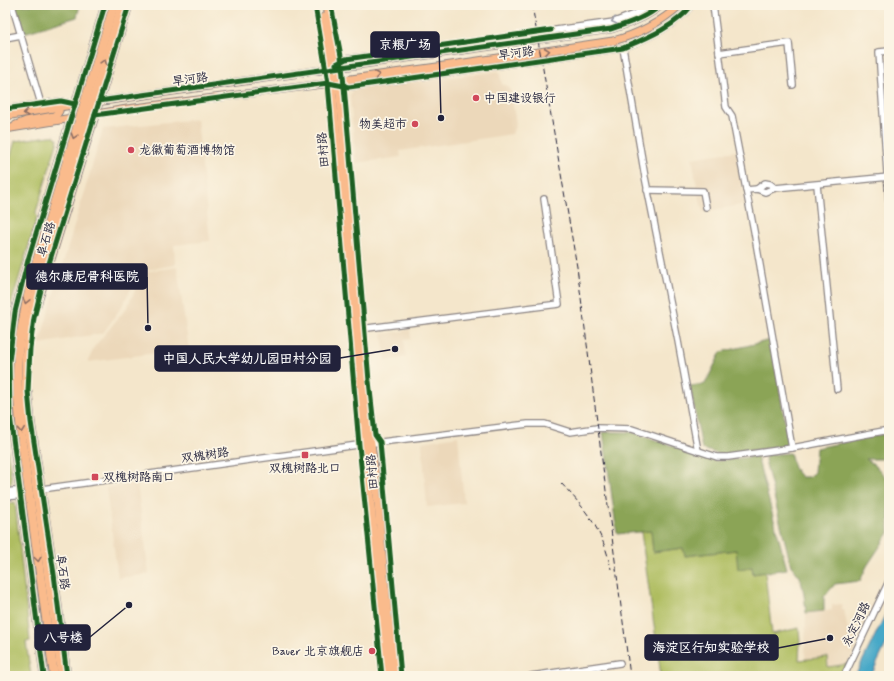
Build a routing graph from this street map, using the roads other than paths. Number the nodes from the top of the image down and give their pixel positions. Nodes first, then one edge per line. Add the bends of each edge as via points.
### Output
1 (12, 5) edge
2 (105, 5) edge
3 (114, 5) edge
4 (122, 5) edge
5 (128, 5) edge
6 (322, 5) edge
7 (327, 5) edge
8 (650, 5) edge
9 (661, 5) edge
10 (680, 5) edge
11 (692, 5) edge
12 (713, 5) edge
13 (21, 35) junction
14 (5, 38) edge
15 (434, 47) junction
16 (622, 48) junction
17 (889, 51) edge
18 (719, 53) junction
19 (404, 59) junction
20 (335, 67) junction
21 (401, 72) junction
22 (434, 75) junction
23 (336, 83) junction
24 (794, 85) dead end
25 (99, 101) junction
26 (40, 104) junction
27 (75, 104) junction
28 (56, 108) junction
29 (5, 109) edge
30 (95, 115) junction
31 (5, 116) edge
32 (71, 119) junction
33 (8, 129) edge
34 (888, 177) edge
35 (817, 184) junction
36 (647, 190) junction
37 (746, 190) junction
38 (544, 199) dead end
39 (889, 203) edge
40 (706, 208) dead end
41 (360, 329) junction
42 (837, 390) dead end
43 (889, 430) edge
44 (368, 444) junction
45 (792, 448) junction
46 (698, 451) junction
47 (41, 489) junction
48 (5, 492) edge
49 (20, 492) junction
50 (5, 497) edge
51 (889, 581) edge
52 (39, 640) junction
53 (620, 663) dead end
54 (44, 676) edge
55 (53, 676) edge
56 (62, 676) edge
57 (67, 676) edge
58 (388, 676) edge
59 (394, 676) edge
60 (531, 676) edge
61 (844, 676) edge

1 - 13 street
2 - 27 main road, 阜石路
3 -> 55 highway, 阜石路, bridge via 34,270 25,307 18,356 18,405 22,442
56 -> 4 highway, 阜石路, bridge via 26,405 28,332 40,271
5 - 25 main road, 阜石路
6 - 20 main road, 田村路
7 - 20 main road, 田村路
8 -> 15 street, 旱河路 via 614,22
9 - 19 main road, 旱河路 via 640,19 611,29
21 -> 10 main road, 旱河路 via 613,41 652,27
11 - 16 street, 旱河路 via 671,24
12 - 18 street
13 - 14 street
13 - 26 street
15 - 19 street
15 - 20 street, 旱河路 via 346,59
16 - 22 street, 旱河路
16 - 36 street
17 - 34 street via 879,52
18 - 24 street via 789,43
18 - 37 street via 726,107 732,116
19 - 20 main road, 旱河路
20 - 23 main road, 田村路
20 - 25 main road, 旱河路
21 - 22 street
23 -> 21 main road, 旱河路
22 - 23 street, 旱河路 via 350,87
23 - 30 main road, 旱河路
23 - 41 main road, 田村路 via 347,162 346,176
23 - 44 main road, 田村路
25 - 27 main road, 旱河路
25 - 30 main road, 阜石路
26 - 27 street via 61,101
26 - 29 street
27 - 28 main road, 旱河路
27 - 32 main road, 阜石路
28 -> 31 main road, 旱河路
28 - 33 main road via 58,114 54,116 26,121
30 - 32 main road, 旱河路
30 - 47 main road, 阜石路 via 34,318 28,391
32 - 33 main road, 旱河路
32 - 49 main road, 阜石路 via 28,260 15,312 9,397
34 - 35 street
34 - 39 street
35 - 37 street via 775,188 765,192 757,188
35 - 42 street
36 - 40 street via 703,191
36 - 46 street
37 - 45 street
38 - 41 street via 559,304
41 - 44 main road, 田村路
43 - 45 street, 双槐树路
44 - 46 street, 双槐树路 via 545,424 570,432 597,428 632,429
44 - 47 street, 双槐树路
44 - 58 main road, 田村路
44 - 59 main road, 田村路 via 378,503
45 - 46 street, 双槐树路 via 728,457
47 - 49 street, 双槐树路
47 - 57 main road, 阜石路
48 - 49 street
49 - 50 street via 15,496
49 - 52 main road, 阜石路
51 - 61 street, 永定河路
52 - 54 main road, 阜石路
52 - 55 main road via 50,658
53 - 60 street

